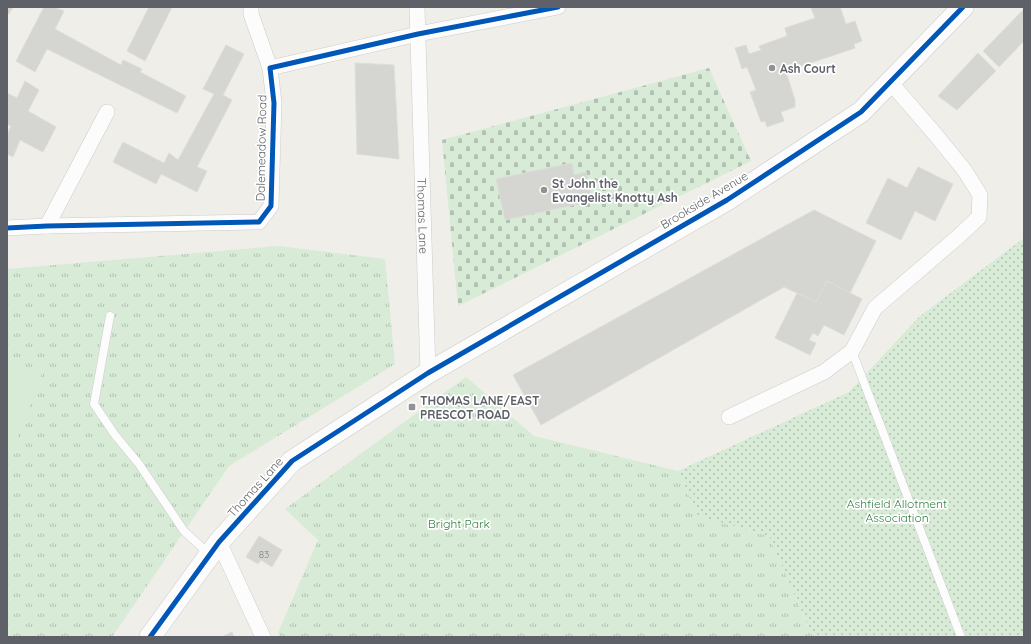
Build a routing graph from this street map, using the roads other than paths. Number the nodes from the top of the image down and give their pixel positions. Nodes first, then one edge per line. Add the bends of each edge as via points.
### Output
1 (251, 7) edge
2 (418, 7) edge
3 (558, 7) edge
4 (963, 7) edge
5 (418, 34) junction
6 (270, 68) junction
7 (890, 82) junction
8 (107, 112) dead end
9 (47, 226) junction
10 (7, 228) edge
11 (110, 316) dead end
12 (852, 351) junction
13 (428, 373) junction
14 (729, 417) dead end
15 (214, 548) junction
16 (150, 637) edge
17 (263, 637) edge
18 (961, 637) edge

1 - 6 street, Dalemeadow Road via 251,14
2 - 5 street, Thomas Lane
3 - 5 street
4 - 7 street, Brookside Avenue
5 - 6 street
5 - 13 street, Thomas Lane
6 - 9 street, Dalemeadow Road via 274,103 271,206 259,222
7 - 12 street via 965,171 980,195 979,217 875,308
7 - 13 street, Brookside Avenue via 862,112 727,200
8 - 9 street
9 - 10 street, Dalemeadow Road
11 - 15 lane via 94,404 184,531
12 - 14 street via 824,372
12 - 18 lane
13 - 15 street, Thomas Lane via 292,461
15 - 16 street, Thomas Lane
15 - 17 street

